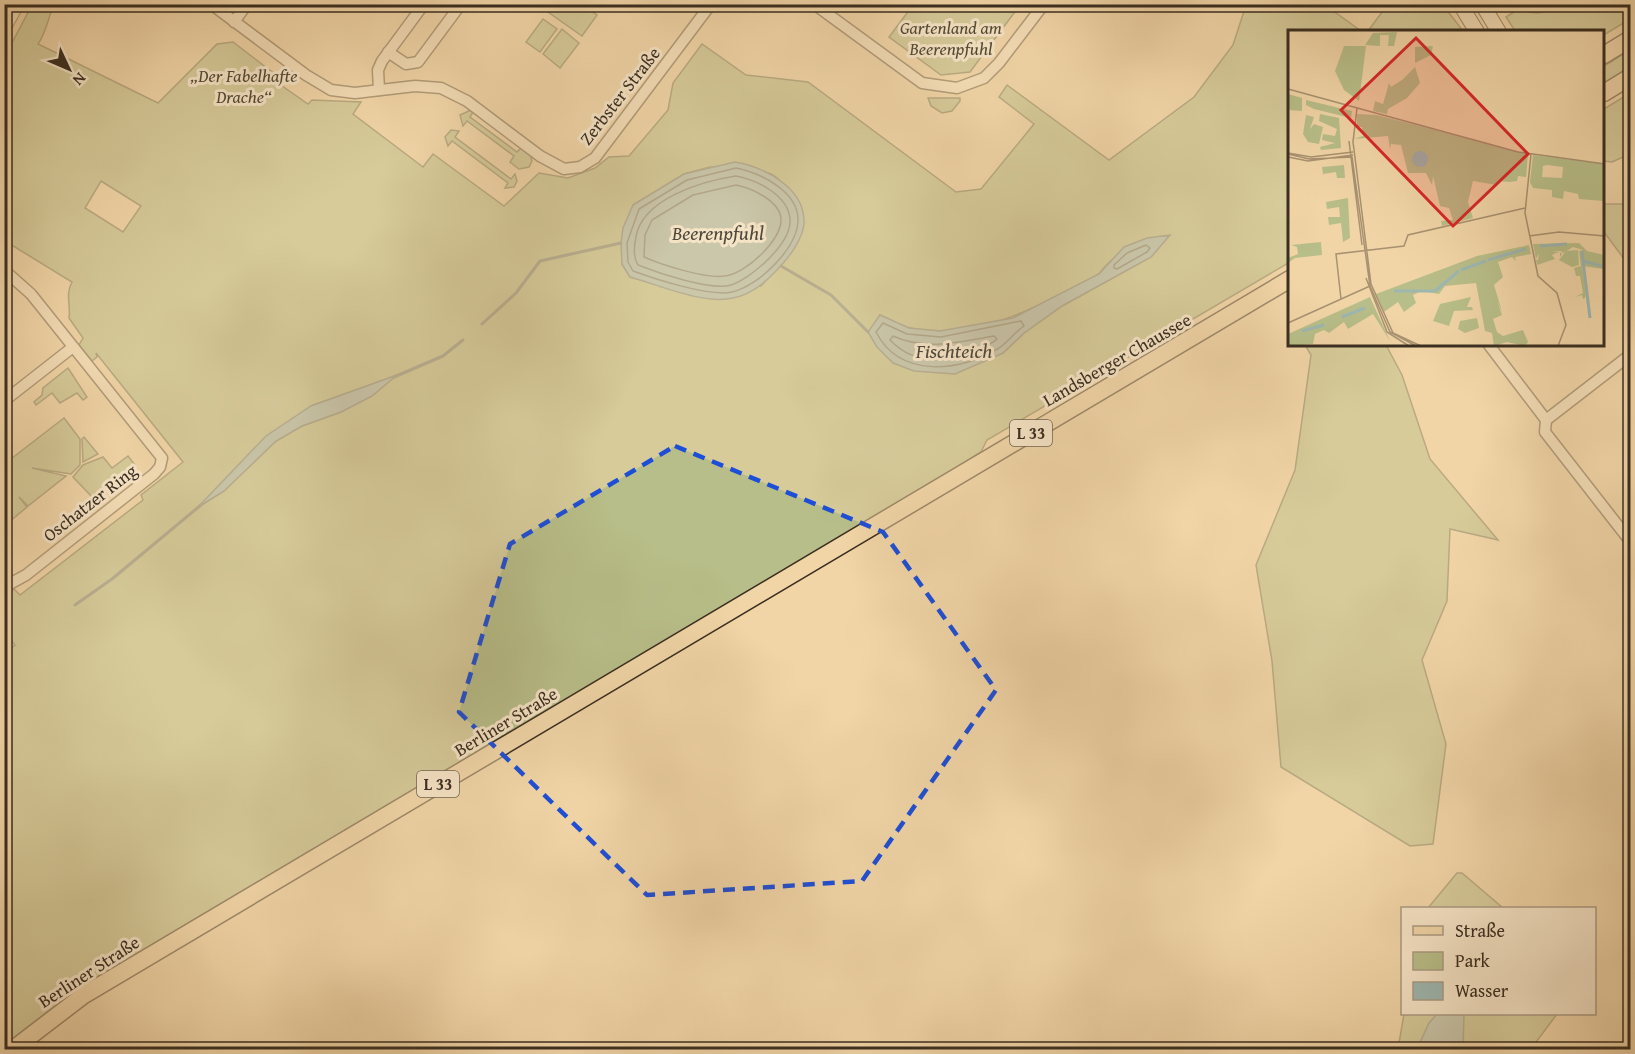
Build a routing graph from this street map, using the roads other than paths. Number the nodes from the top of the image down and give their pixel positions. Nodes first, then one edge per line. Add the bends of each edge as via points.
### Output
1 (18, 4) edge
2 (211, 4) edge
3 (247, 4) edge
4 (424, 4) edge
5 (461, 4) edge
6 (711, 4) edge
7 (814, 4) edge
8 (1044, 4) edge
9 (1460, 4) edge
10 (1482, 4) edge
11 (234, 22) junction
12 (4, 29) edge
13 (1476, 30) edge
14 (1498, 30) edge
15 (1630, 39) edge
16 (388, 52) junction
17 (1605, 54) edge
18 (1630, 77) edge
19 (379, 90) junction
20 (1605, 92) edge
21 (4, 270) edge
22 (1288, 280) edge
23 (1490, 346) edge
24 (73, 347) junction
25 (1630, 355) edge
26 (4, 400) edge
27 (1546, 420) junction
28 (870, 528) joint
29 (1630, 541) edge
30 (4, 587) edge
31 (12, 1050) edge

1 - 12 street
2 - 11 street, Zerbster Straße
3 - 11 street
4 - 16 street
5 - 16 street via 418,62 406,64
6 - 19 street, Zerbster Straße via 604,147 580,167 564,169 550,163 467,101 441,87
7 - 8 street via 922,83 957,88 984,78
9 - 13 main road
10 - 14 main road
11 - 19 street, Zerbster Straße via 322,86 343,93
15 - 17 main road
16 - 19 street via 378,70
18 - 20 main road
21 - 24 street, Oschatzer Ring via 31,294
22 - 28 main road, Landsberger Chaussee / L 33
23 - 27 street
24 - 26 street
24 - 30 street, Oschatzer Ring via 158,452 162,458 160,467 26,575
25 - 27 street
27 - 29 street via 1545,432
28 - 31 main road, Berliner Straße / L 33 via 84,995

